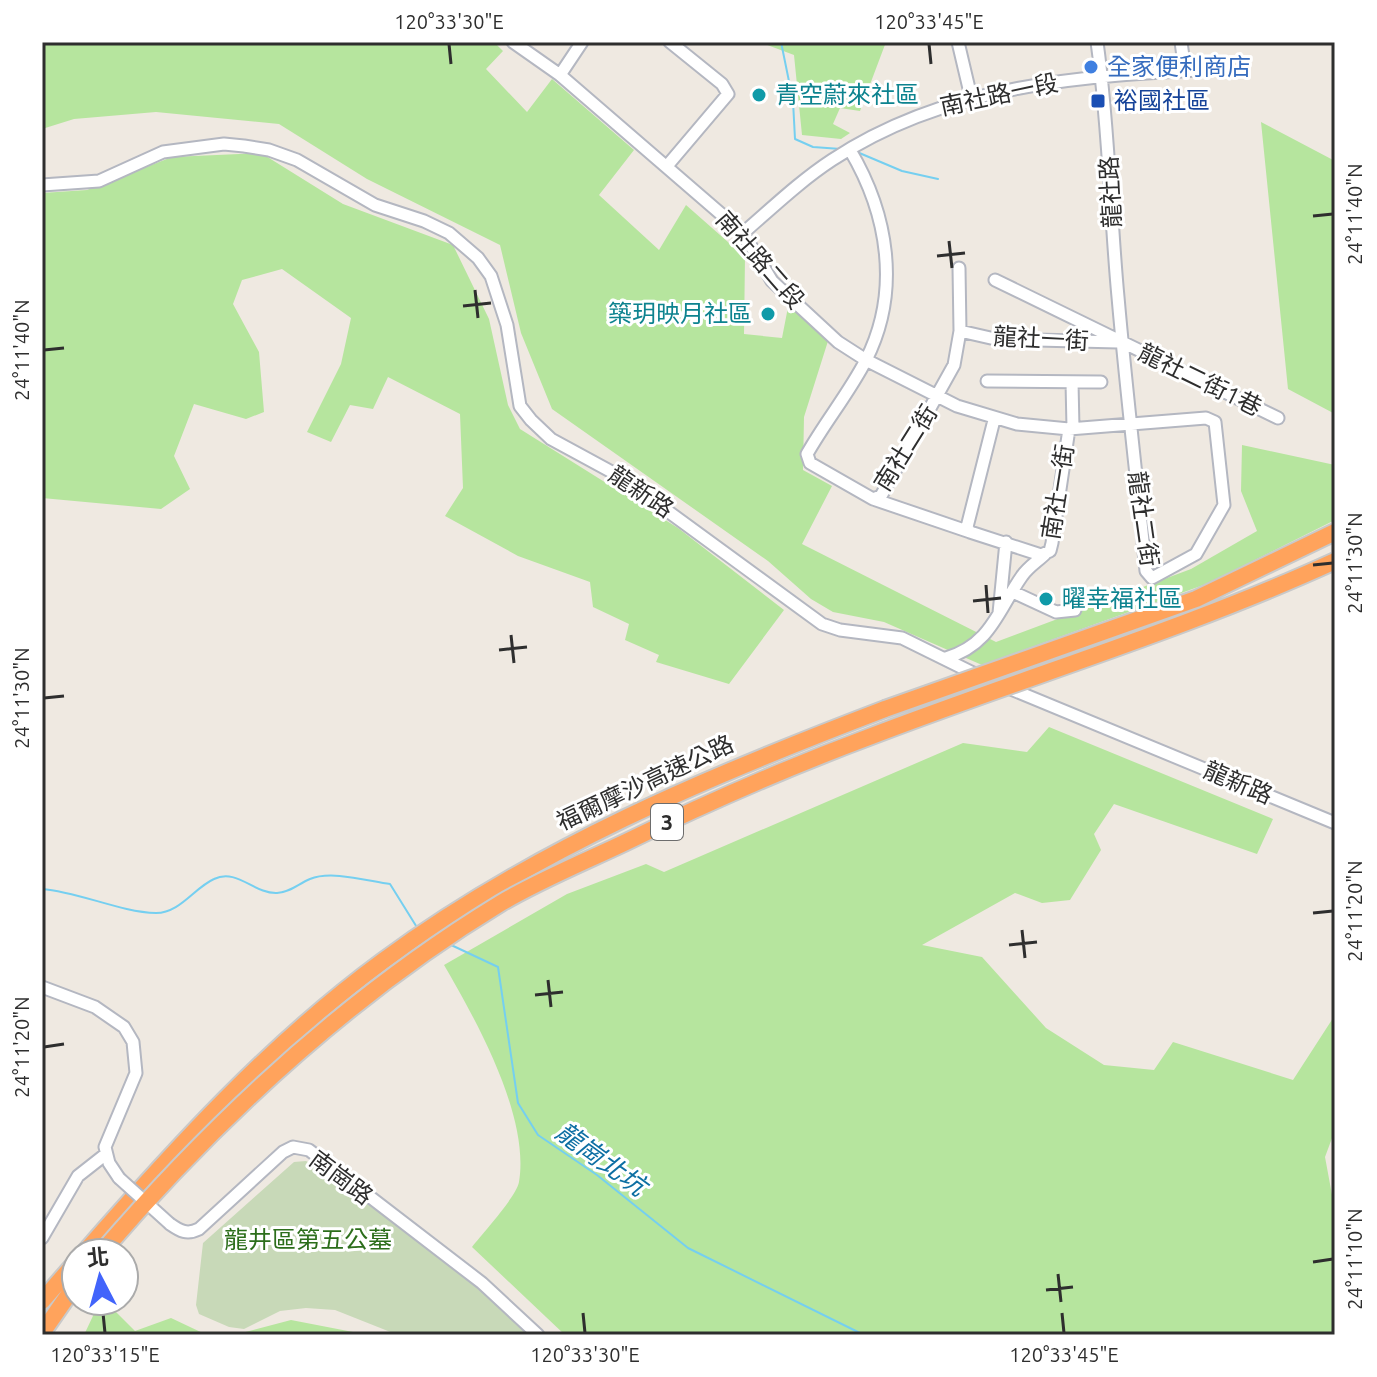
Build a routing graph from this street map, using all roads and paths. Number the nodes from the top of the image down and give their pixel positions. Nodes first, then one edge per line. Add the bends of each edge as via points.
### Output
1 (513, 42) edge
2 (582, 42) edge
3 (670, 42) edge
4 (958, 42) edge
5 (1097, 42) edge
6 (1181, 42) edge
7 (1218, 69) dead end
8 (1185, 71) junction
9 (560, 75) junction
10 (1102, 76) junction
11 (971, 97) junction
12 (850, 150) junction
13 (667, 166) junction
14 (42, 185) edge
15 (743, 233) junction
16 (959, 268) dead end
17 (995, 280) dead end
18 (960, 331) junction
19 (1122, 342) junction
20 (866, 360) junction
21 (987, 381) dead end
22 (1072, 382) junction
23 (1101, 382) dead end
24 (939, 394) junction
25 (1278, 418) dead end
26 (994, 420) junction
27 (1131, 425) junction
28 (1071, 429) junction
29 (873, 499) junction
30 (970, 532) junction
31 (1335, 532) edge
32 (1006, 542) junction
33 (1045, 554) junction
34 (1335, 561) edge
35 (1013, 592) junction
36 (1075, 610) dead end
37 (997, 621) junction
38 (946, 658) junction
39 (1335, 823) edge
40 (42, 987) edge
41 (106, 1154) junction
42 (98, 1237) edge
43 (115, 1237) edge
44 (42, 1238) edge
45 (60, 1280) edge
46 (42, 1301) edge
47 (60, 1307) edge
48 (42, 1333) edge
49 (538, 1335) edge

1 - 9 street, 南社路二段
2 - 9 street
3 - 13 street via 728,94
4 - 11 street
5 - 10 street, 龍社路
6 - 8 street
7 - 8 street, 南社路一段
8 - 10 street, 南社路一段
9 - 13 street, 南社路二段
10 - 11 street, 南社路一段
10 - 19 street, 龍社路
11 - 12 street, 南社路一段 via 922,113
12 - 15 street, 南社路一段
12 - 20 street via 877,203 887,260 883,311
13 - 15 street, 南社路二段
14 - 38 street, 龍新路 via 99,181 163,152 244,146 297,160 375,205 449,233 491,276 507,325 520,406 551,439 621,477 822,624 887,634
15 - 20 street, 南社路二段 via 772,281 838,342
16 - 18 street, 南社二街
17 - 19 street, 龍社二街1巷
18 - 19 street, 龍社一街 via 995,339
18 - 24 street, 南社二街 via 954,365
19 - 25 street, 龍社二街1巷
19 - 27 street, 龍社二街
20 - 24 street, 南社路二段
20 - 29 street, 南社二街 via 807,454 810,463
21 - 22 street
22 - 23 street
22 - 28 street, 南社一街
24 - 26 street, 南社路二段
24 - 29 street, 南社二街 via 881,496
26 - 28 street, 南社路二段
26 - 30 street via 968,517
27 - 27 street, 龍社二街 via 1206,418 1217,427 1224,505 1196,554 1152,578 1146,571
27 - 28 street, 南社路二段
28 - 33 street, 南社一街 via 1052,543
29 - 30 street, 南社一街
30 - 32 street, 南社一街
31 - 42 highway, 福爾摩沙高速公路 / 3, bridge via 1196,599 752,759 565,846 494,886 380,963 321,1012 210,1112
32 - 33 street, 南社一街
32 - 37 street
33 - 35 street, 南社一街 via 1022,575
34 - 43 highway, 福爾摩沙高速公路 / 3, bridge via 1152,637 868,737 687,813 505,901 419,956 332,1022 247,1097
35 - 36 street via 1056,612
35 - 37 street, 南社一街
37 - 38 street, 南社一街 via 973,646
38 - 39 street, 龍新路
40 - 41 street via 95,1007 124,1027 133,1042 136,1073 106,1140
41 - 44 street via 78,1176
41 - 49 street, 南崗路, bridge via 119,1178 170,1224 191,1233 283,1152 293,1147 309,1150 482,1283
45 - 46 highway
47 - 48 highway

